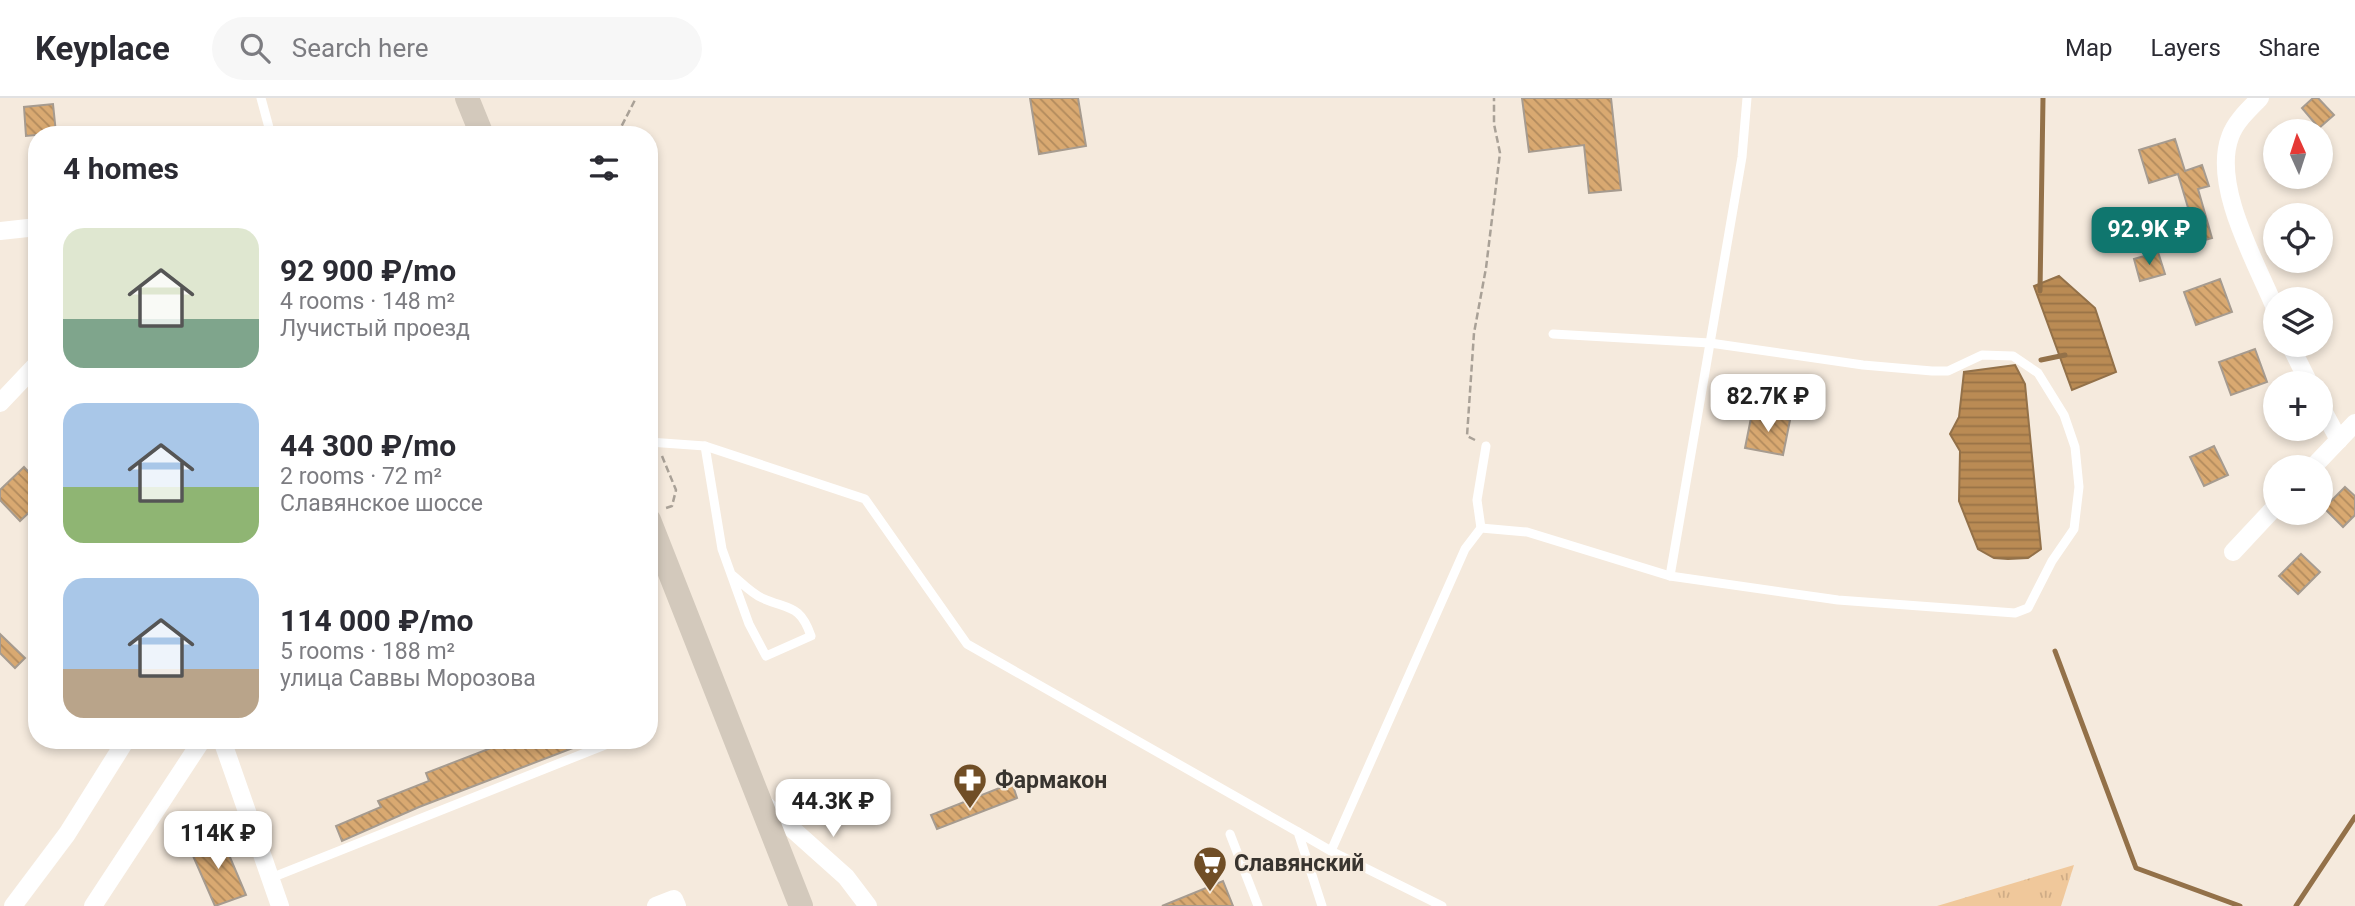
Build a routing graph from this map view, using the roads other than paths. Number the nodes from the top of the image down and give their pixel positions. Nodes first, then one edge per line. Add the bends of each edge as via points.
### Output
1 (261, 98) edge
2 (467, 98) edge
3 (1747, 98) edge
4 (2259, 98) edge
5 (269, 126) edge
6 (478, 126) edge
7 (28, 228) edge
8 (0, 231) edge
9 (2266, 287) edge
10 (1553, 334) dead end
11 (1710, 343) junction
12 (28, 373) edge
13 (0, 403) edge
14 (2355, 423) edge
15 (2333, 429) edge
16 (2339, 440) junction
17 (658, 442) edge
18 (705, 446) junction
19 (1486, 446) road end
20 (2325, 455) edge
21 (2263, 521) edge
22 (658, 523) edge
23 (1481, 528) junction
24 (2233, 552) dead end
25 (731, 574) junction
26 (1670, 576) junction
27 (120, 749) edge
28 (196, 749) edge
29 (225, 749) edge
30 (597, 749) edge
31 (762, 802) junction
32 (1298, 832) junction
33 (1230, 834) dead end
34 (1331, 850) junction
35 (271, 878) junction
36 (13, 906) edge
37 (93, 906) edge
38 (281, 906) edge
39 (656, 906) edge
40 (677, 906) edge
41 (801, 906) edge
42 (868, 906) edge
43 (1258, 906) edge
44 (1322, 906) edge
45 (1442, 906) edge

1 - 5 lane
2 - 6 main road
3 - 11 lane via 1742,157
4 - 9 street via 2230,137 2225,163 2231,201
7 - 8 street
10 - 11 lane
11 - 26 lane
11 - 26 lane via 1932,371 1948,371 1982,355 2013,356 2038,373 2064,415 2075,447 2079,487 2074,529 2028,608 2015,613 1838,600
12 - 13 street
14 - 16 street
15 - 16 street
16 - 20 street
17 - 18 lane
18 - 25 lane via 722,549
18 - 32 lane via 865,499 967,643
19 - 23 lane via 1477,500
21 - 24 street
22 - 31 main road
23 - 26 lane via 1527,532
23 - 34 lane via 1465,549
25 - 25 lane via 766,656 811,636 804,616 761,597
27 - 36 street
28 - 37 street
29 - 35 street
30 - 35 lane
31 - 41 main road
31 - 42 street via 846,877
32 - 34 lane
32 - 44 lane
33 - 43 lane
34 - 45 lane
35 - 38 street
39 - 40 street via 674,899

